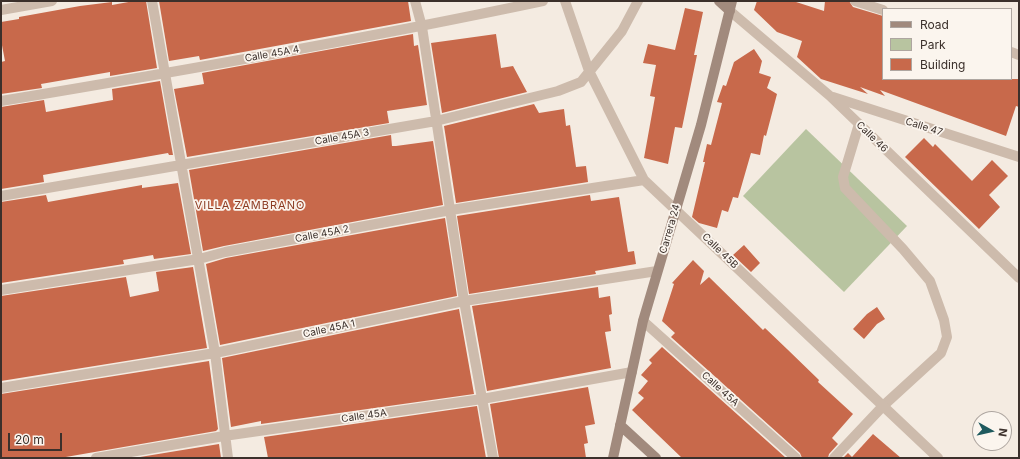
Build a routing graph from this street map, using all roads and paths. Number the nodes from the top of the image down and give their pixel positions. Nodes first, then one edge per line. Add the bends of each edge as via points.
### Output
1 (52, 1) edge
2 (152, 1) edge
3 (415, 1) edge
4 (543, 1) edge
5 (565, 1) edge
6 (638, 1) edge
7 (720, 1) edge
8 (855, 1) edge
9 (731, 6) edge
10 (1, 10) edge
11 (882, 10) edge
12 (422, 27) junction
13 (589, 71) junction
14 (165, 73) junction
15 (830, 96) junction
16 (1, 101) edge
17 (436, 121) junction
18 (859, 124) junction
19 (1018, 156) edge
20 (181, 165) junction
21 (644, 180) junction
22 (1, 196) edge
23 (675, 209) junction
24 (451, 210) junction
25 (199, 259) junction
26 (657, 271) junction
27 (1019, 278) edge
28 (1, 290) edge
29 (464, 301) junction
30 (643, 321) junction
31 (215, 353) junction
32 (632, 372) junction
33 (1, 388) edge
34 (482, 399) junction
35 (883, 406) junction
36 (620, 425) junction
37 (224, 436) junction
38 (96, 458) edge
39 (228, 458) edge
40 (493, 458) edge
41 (613, 458) edge
42 (656, 458) edge
43 (796, 458) edge
44 (834, 458) edge
45 (938, 458) edge

1 - 10 street
2 - 14 street
3 - 12 street
4 - 12 street, Calle 45A 4
5 - 13 street, Calle 45B
6 - 13 street, Calle 45A 3 via 622,31
7 - 9 street, Calle 46
8 - 11 street
9 - 15 street, Calle 46
9 - 23 street, Carrera 24 via 701,126
12 - 14 street, Calle 45A 4
12 - 17 street
13 - 17 street, Calle 45A 3 via 581,82 558,91
13 - 21 street, Calle 45B
14 - 16 street, Calle 45A 4
14 - 20 street
15 - 18 street, Calle 46
15 - 19 street, Calle 47
17 - 20 street, Calle 45A 3
17 - 24 street
18 - 27 street, Calle 46
18 - 35 street via 843,176 845,188 903,248 930,281 944,320 947,337 941,353
20 - 22 street, Calle 45A 3
20 - 25 street
21 - 23 street, Calle 45B
21 - 24 street, Calle 45A 2
23 - 26 street, Carrera 24
23 - 35 street, Calle 45B
24 - 25 street, Calle 45A 2
24 - 29 street
25 - 28 street, Calle 45A 2
25 - 31 street
26 - 29 street, Calle 45A 1
26 - 30 street, Carrera 24
29 - 31 street, Calle 45A 1
29 - 34 street
30 - 32 street, Carrera 24
30 - 43 street, Calle 45A
31 - 33 street, Calle 45A 1
31 - 37 street
32 - 34 street, Calle 45A
32 - 36 street, Carrera 24
34 - 37 street, Calle 45A
34 - 40 street
35 - 44 street
35 - 45 street, Calle 45B
36 - 41 street, Carrera 24
36 - 42 street
37 - 38 street, Calle 45A
37 - 39 street

